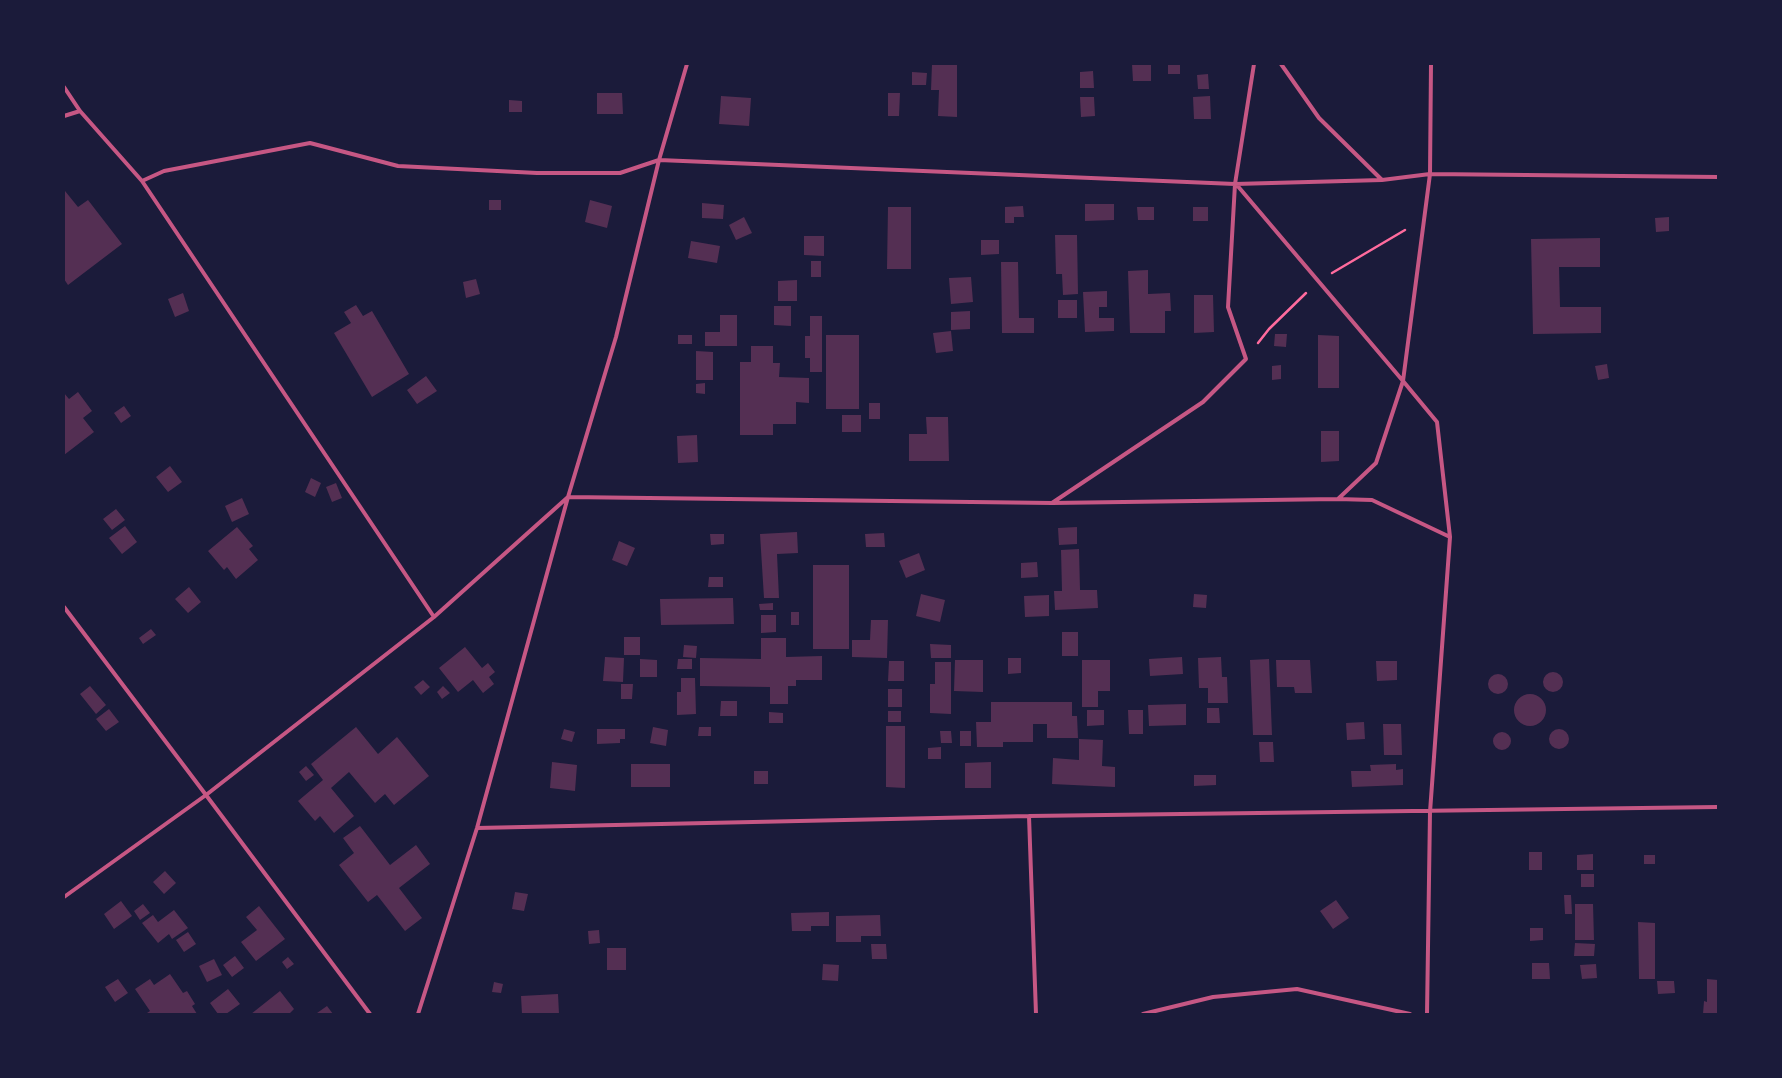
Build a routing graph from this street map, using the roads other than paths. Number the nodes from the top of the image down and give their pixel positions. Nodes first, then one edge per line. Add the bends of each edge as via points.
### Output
1 (687, 64) edge
2 (1254, 64) edge
3 (1281, 64) edge
4 (1430, 64) edge
5 (64, 87) edge
6 (80, 111) junction
7 (64, 116) edge
8 (659, 160) junction
9 (1430, 174) junction
10 (1718, 176) edge
11 (1382, 180) junction
12 (142, 181) junction
13 (1236, 184) junction
14 (1404, 381) junction
15 (568, 496) junction
16 (1338, 498) junction
17 (1052, 503) junction
18 (1450, 537) junction
19 (64, 607) edge
20 (434, 617) junction
21 (206, 795) junction
22 (1718, 807) edge
23 (1430, 812) junction
24 (1029, 816) junction
25 (477, 828) junction
26 (64, 897) edge
27 (370, 1014) edge
28 (418, 1014) edge
29 (1036, 1014) edge
30 (1143, 1014) edge
31 (1410, 1014) edge
32 (1428, 1014) edge

1 - 8 street
2 - 13 street
3 - 11 street via 1319,118
4 - 9 street
5 - 6 street
6 - 7 street
6 - 12 street
8 - 12 street via 620,173 537,173 398,166 310,143 164,171
8 - 13 street
8 - 15 street via 616,337
9 - 10 street
9 - 11 street
9 - 14 street
11 - 13 street
12 - 20 street
13 - 14 street
13 - 17 street via 1228,307 1246,359 1203,402
14 - 16 street via 1376,463
14 - 18 street via 1437,422
15 - 17 street
15 - 20 street
15 - 25 street
16 - 17 street
16 - 18 street via 1372,500
18 - 23 street
19 - 21 street
20 - 21 street
21 - 26 street
21 - 27 street
22 - 23 street
23 - 24 street
23 - 32 street
24 - 25 street
24 - 29 street
25 - 28 street
30 - 31 street via 1213,997 1297,989

